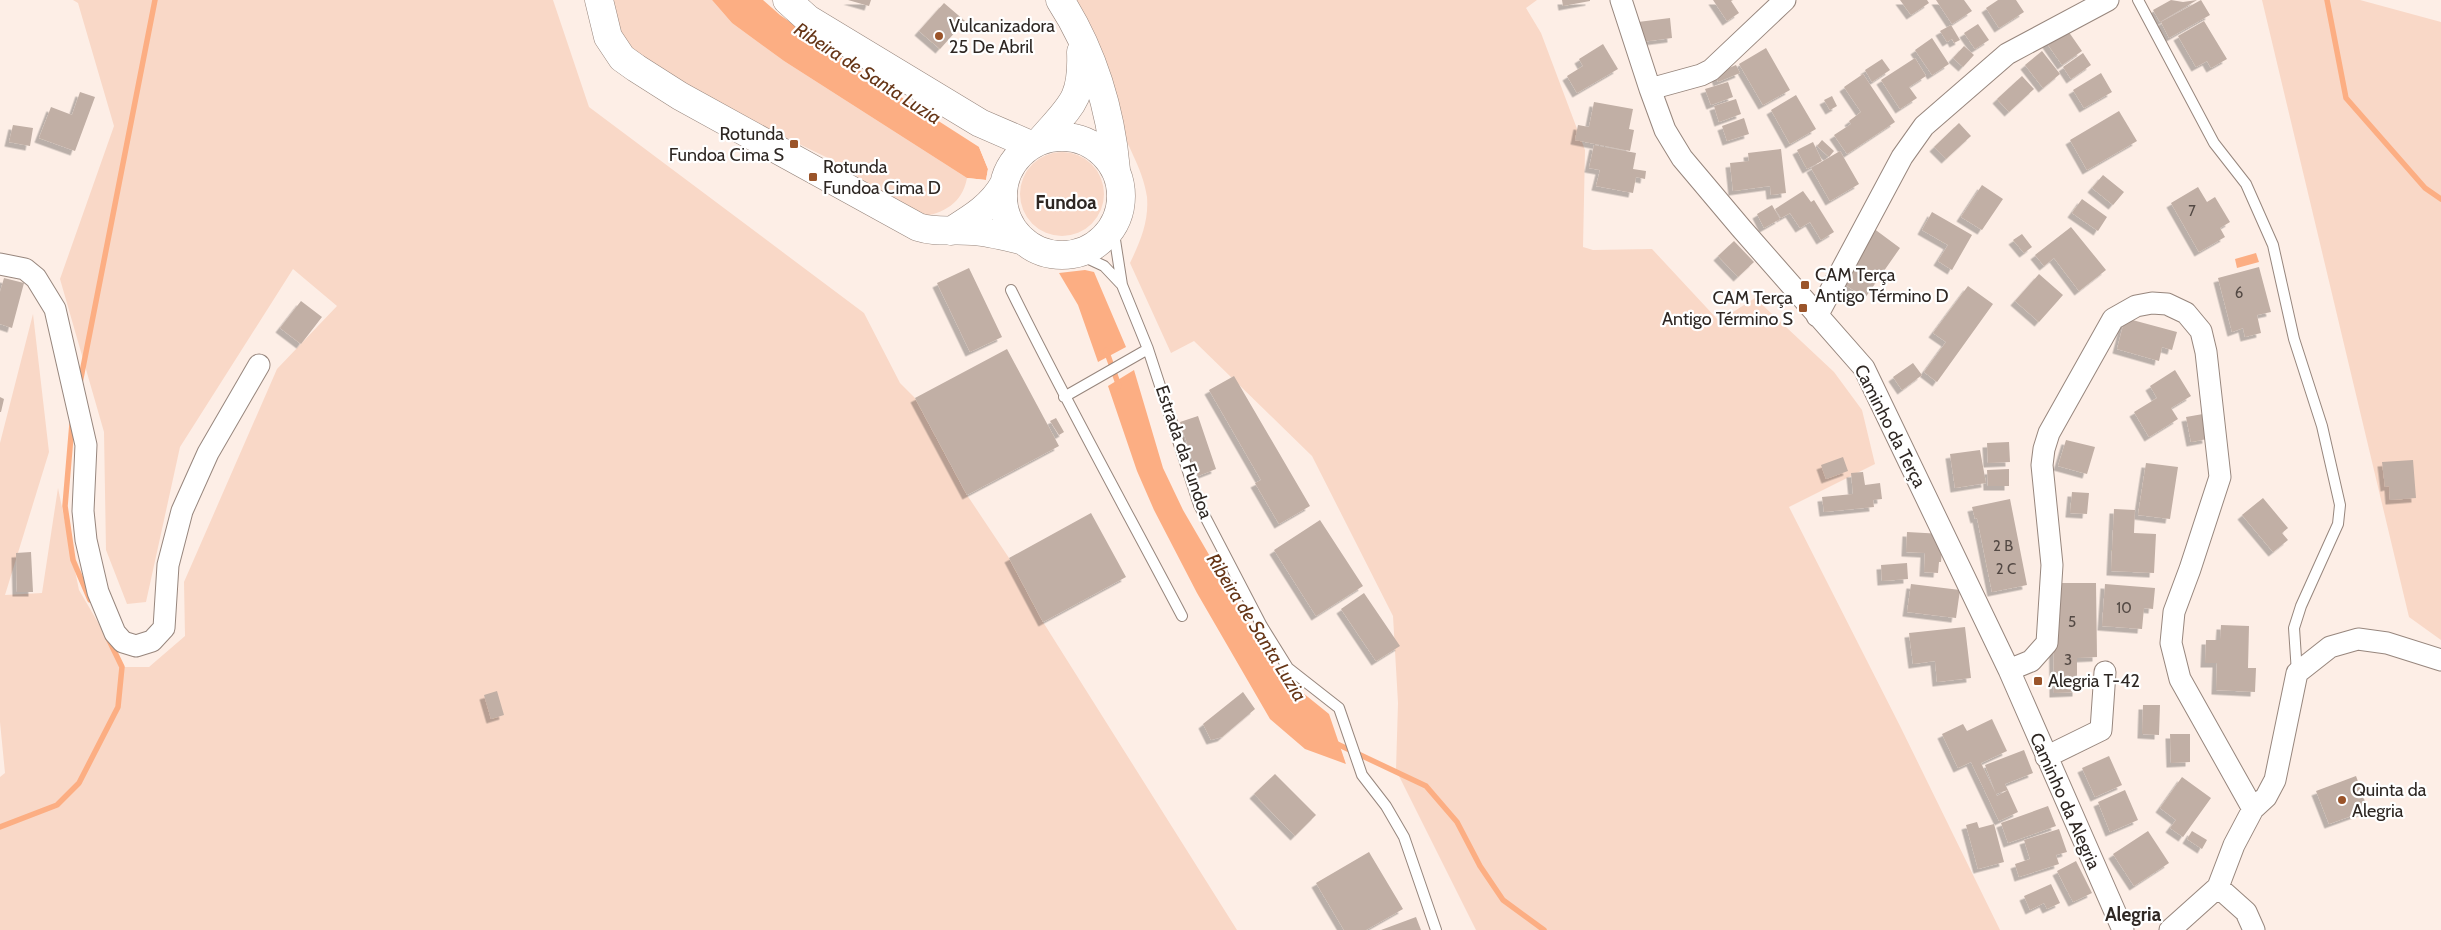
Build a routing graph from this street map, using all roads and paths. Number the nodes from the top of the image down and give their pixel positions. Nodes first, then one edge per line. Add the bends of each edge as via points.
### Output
1 (599, 0) edge
2 (787, 0) edge
3 (1060, 0) edge
4 (1621, 0) edge
5 (1784, 0) edge
6 (2108, 0) edge
7 (2138, 0) edge
8 (1080, 35) junction
9 (1650, 89) junction
10 (980, 124) junction
11 (1036, 143) junction
12 (1116, 170) junction
13 (1004, 184) junction
14 (1113, 227) junction
15 (951, 231) junction
16 (1024, 241) junction
17 (1081, 252) junction
18 (0, 264) edge
19 (1122, 285) junction
20 (1011, 290) dead end
21 (1817, 316) junction
22 (1148, 349) junction
23 (259, 365) dead end
24 (1064, 397) junction
25 (1182, 616) dead end
26 (2441, 660) edge
27 (2009, 670) junction
28 (2105, 672) dead end
29 (2297, 673) junction
30 (2046, 757) junction
31 (2253, 809) junction
32 (2218, 887) junction
33 (1436, 930) edge
34 (2123, 930) edge
35 (2170, 930) edge
36 (2254, 930) edge

1 - 15 main road via 608,37 622,58 651,78 918,227
2 - 10 main road via 808,19
3 - 8 main road
4 - 9 street, Caminho da Terça
5 - 9 street via 1711,70
6 - 21 street via 2007,54 1924,126 1902,157
7 - 29 lane via 2214,142 2246,184 2273,246 2294,339 2322,426 2340,505 2338,524 2294,628
8 - 11 main road via 1080,89 1073,103
8 - 12 main road via 1113,133
9 - 21 street, Caminho da Terça via 1665,130 1682,158
10 - 11 main road
10 - 13 main road via 999,156
11 - 12 main road via 1062,136 1084,140 1103,152
11 - 13 main road via 1019,156
12 - 14 main road via 1122,199
13 - 15 main road via 983,210
13 - 16 main road via 1009,221
14 - 17 main road via 1106,236
14 - 19 lane
15 - 16 main road via 990,233
16 - 17 main road via 1048,253
17 - 19 lane via 1104,266
18 - 23 street via 24,269 36,278 55,309 86,445 86,540 98,592 115,633 123,642 136,646 152,641 164,628 168,565 182,511 208,453
19 - 22 lane, Estrada da Fundoa
20 - 24 lane
21 - 27 street, Caminho da Terça via 1864,368
22 - 24 lane
22 - 33 lane, Estrada da Fundoa via 1199,505 1262,626 1288,668 1338,708 1362,775 1404,837
24 - 25 lane
26 - 29 street via 2387,643 2358,640 2330,646
27 - 30 street, Caminho da Alegria
27 - 31 street via 2031,661 2047,643 2052,565 2042,465 2048,434 2113,319 2136,306 2168,304 2186,313 2201,331 2220,476 2174,612 2172,650 2180,679
28 - 30 street via 2101,730
29 - 31 street via 2275,780 2266,797
30 - 34 street, Caminho da Alegria
31 - 32 street via 2234,845
32 - 35 street
32 - 36 street via 2246,912

